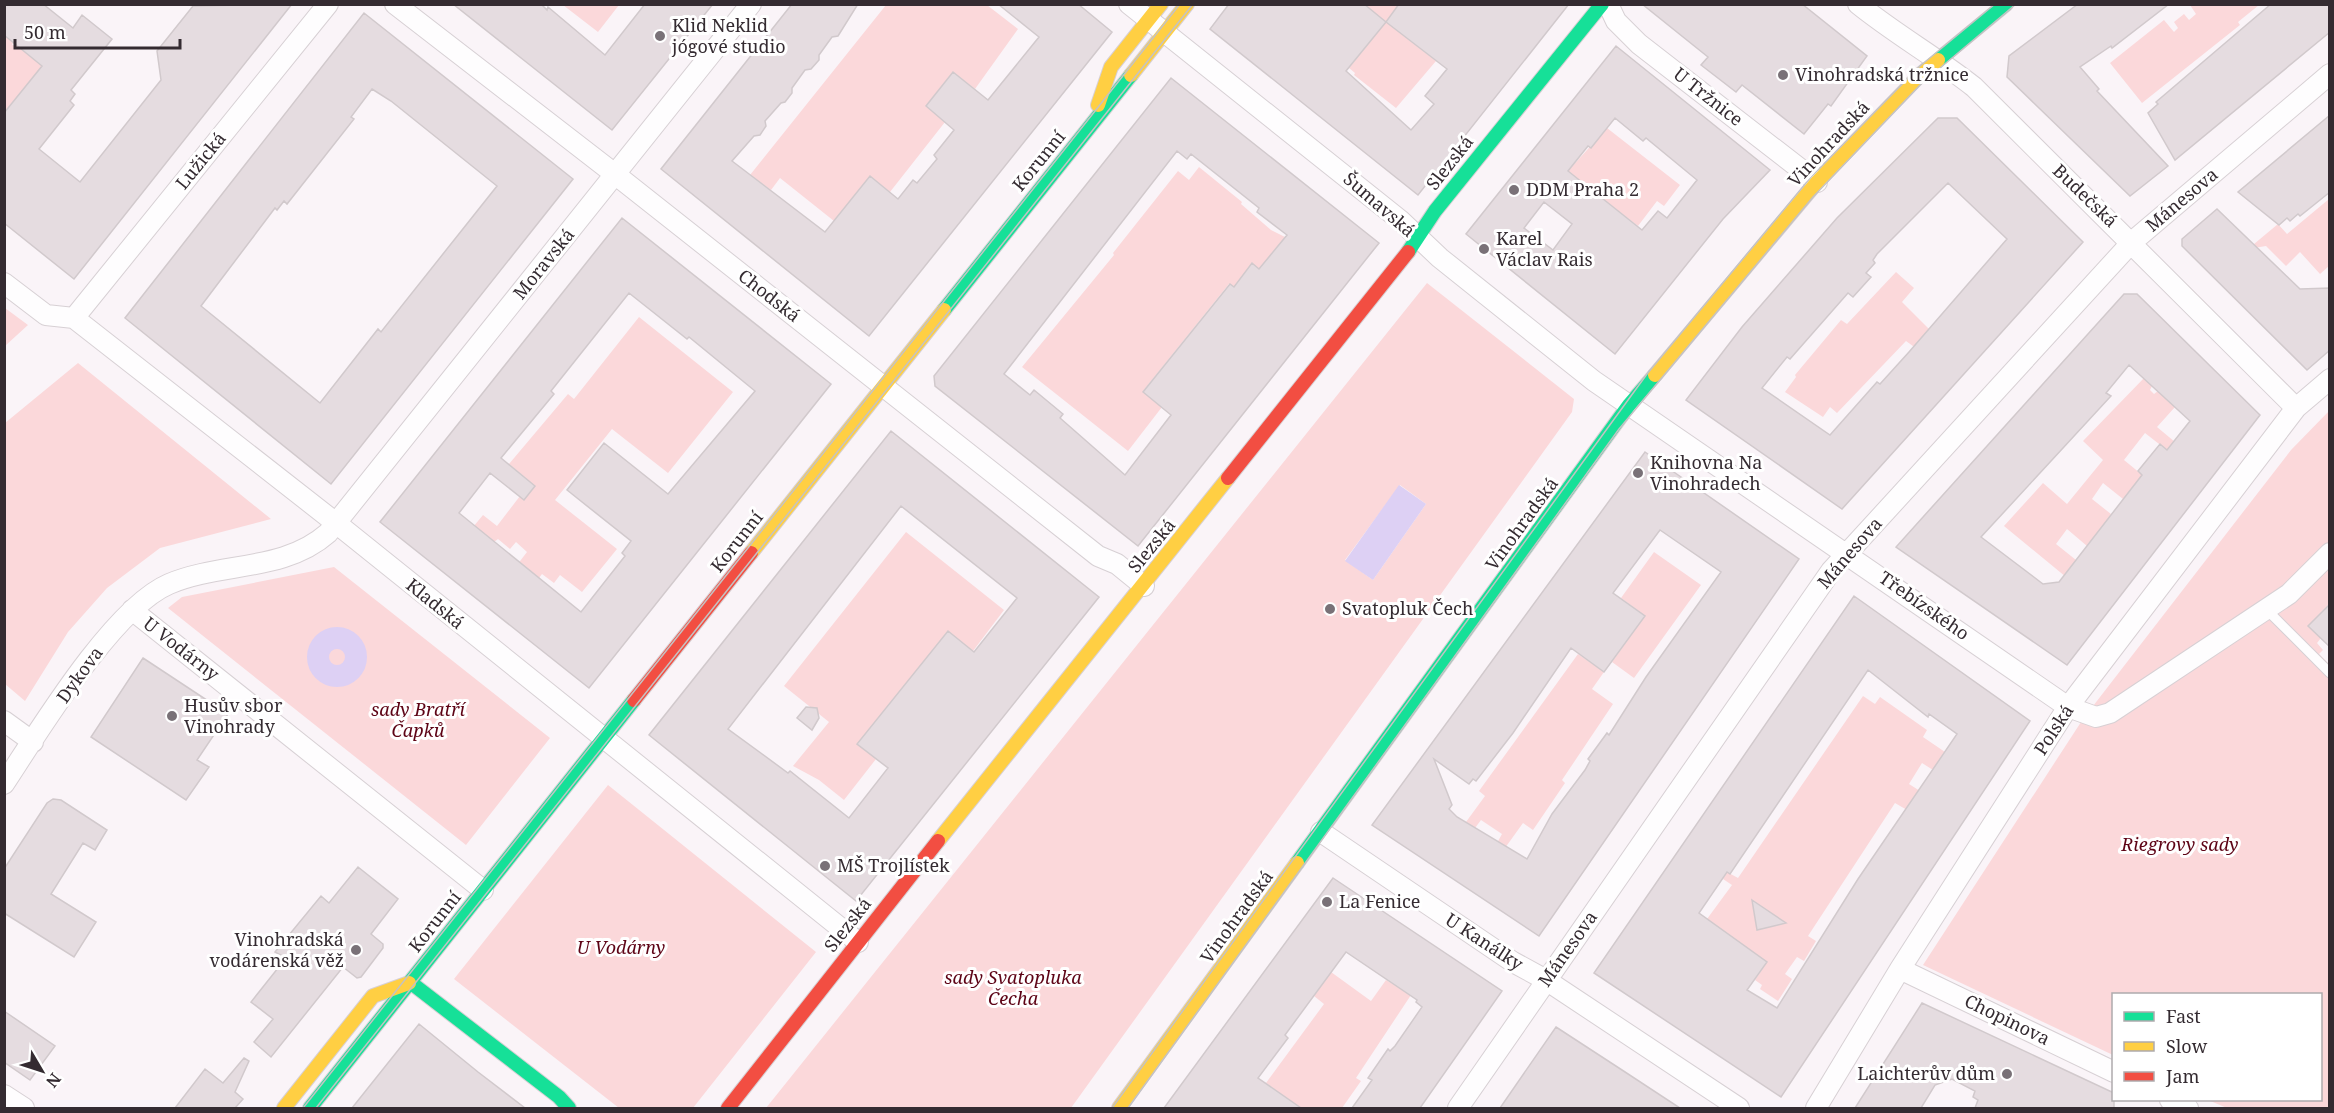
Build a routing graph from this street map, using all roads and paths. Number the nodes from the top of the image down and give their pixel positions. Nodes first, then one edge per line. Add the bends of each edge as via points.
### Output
1 (328, 4) edge
2 (395, 4) edge
3 (751, 4) edge
4 (1129, 4) edge
5 (1161, 4) edge
6 (1187, 4) edge
7 (1602, 4) edge
8 (1608, 4) edge
9 (1858, 4) edge
10 (2006, 4) edge
11 (1149, 20) junction
12 (1164, 33) junction
13 (1938, 59) junction
14 (2330, 74) edge
15 (1092, 124) junction
16 (616, 175) junction
17 (1817, 182) junction
18 (1419, 240) junction
19 (2132, 242) junction
20 (4, 283) edge
21 (75, 318) junction
22 (2330, 379) edge
23 (883, 386) junction
24 (1629, 405) junction
25 (2296, 408) junction
26 (336, 523) junction
27 (1847, 552) junction
28 (2330, 553) edge
29 (1144, 586) junction
30 (132, 610) junction
31 (2267, 610) junction
32 (2330, 673) edge
33 (2068, 707) junction
34 (4, 721) edge
35 (603, 739) junction
36 (33, 742) junction
37 (4, 784) edge
38 (1322, 832) junction
39 (483, 890) junction
40 (858, 942) junction
41 (1900, 969) junction
42 (1546, 980) junction
43 (410, 982) junction
44 (2112, 1071) edge
45 (4, 1095) edge
46 (2172, 1101) edge
47 (24, 1108) edge
48 (284, 1108) edge
49 (310, 1108) edge
50 (569, 1108) edge
51 (728, 1108) edge
52 (1119, 1108) edge
53 (1458, 1108) edge
54 (1739, 1108) edge
55 (1816, 1108) edge
56 (2188, 1108) edge

1 - 21 street, Lužická
2 - 16 street, Chodská
3 - 16 street, Moravská
4 - 11 street, Šumavská
5 - 11 street, Korunní
6 - 12 street, Korunní
7 - 18 street, Slezská via 1435,212
8 - 17 street, U Tržnice via 1616,21 1639,44
9 - 13 street, Budečská via 1897,35
10 - 13 street, Vinohradská
11 - 12 street, Šumavská
11 - 15 street, Korunní via 1111,67
12 - 15 street, Korunní
12 - 18 street, Šumavská via 1400,220
13 - 17 street, Vinohradská
13 - 19 street, Budečská via 1974,87
14 - 19 street, Mánesova
15 - 23 street, Korunní
16 - 23 street, Chodská
16 - 26 street, Moravská
17 - 24 street, Vinohradská
18 - 24 street, Šumavská
18 - 29 street, Slezská
19 - 25 street, Budečská
19 - 27 street, Mánesova
20 - 21 street via 46,315
21 - 26 street, Kladská
22 - 25 street, Polská
23 - 29 street, Chodská via 1098,556 1117,564
23 - 35 street, Korunní
24 - 27 street, Třebízského
24 - 38 street, Vinohradská
25 - 33 street, Polská
26 - 30 street via 302,551 171,583 146,596
26 - 35 street, Kladská
27 - 33 street, Třebízského
27 - 42 street, Mánesova
28 - 31 street, Třebízského
29 - 40 street, Slezská
30 - 36 street, Dykova via 97,650
30 - 39 street, U Vodárny
31 - 32 lane
31 - 33 street, Třebízského via 2110,713 2096,717
33 - 41 street, Polská
34 - 36 street
35 - 39 street, Korunní
35 - 40 street, Kladská
36 - 37 street, Dykova
38 - 42 street, U Kanálky via 1512,962
38 - 52 street, Vinohradská
39 - 43 street, Korunní
40 - 51 street, Slezská
41 - 44 street, Chopinova
41 - 55 street, Polská
42 - 53 street, Mánesova
42 - 54 street, U Kanálky
43 - 48 street via 373,996
43 - 49 street, Korunní
43 - 50 street via 560,1097
45 - 47 street
46 - 56 street

